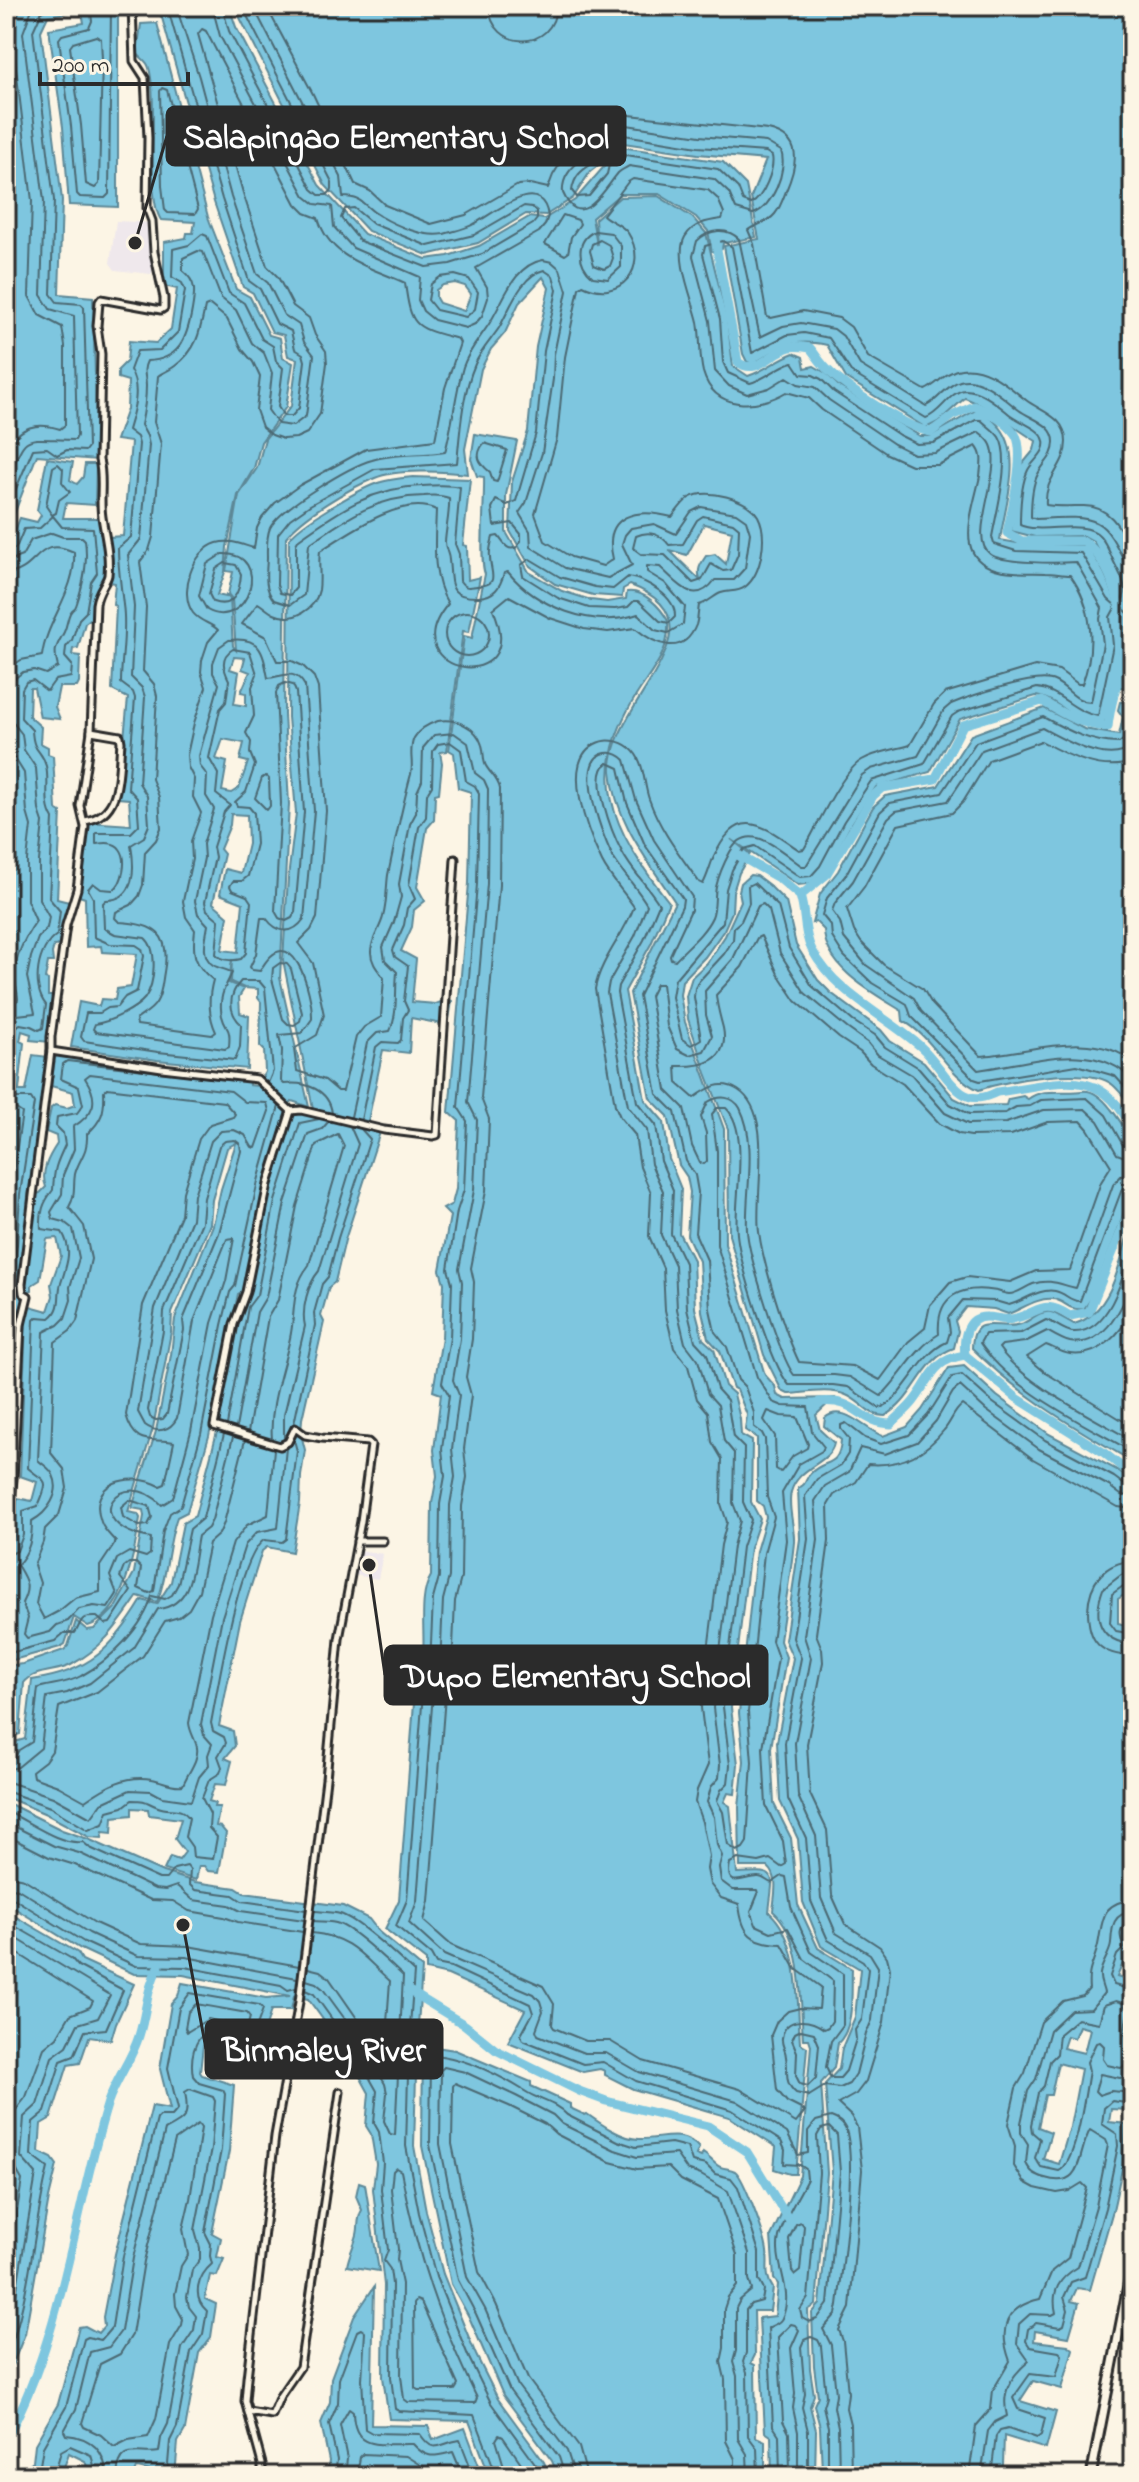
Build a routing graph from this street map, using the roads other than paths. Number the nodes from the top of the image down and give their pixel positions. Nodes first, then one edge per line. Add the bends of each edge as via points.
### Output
1 (132, 6) edge
2 (91, 731) junction
3 (85, 821) junction
4 (455, 859) dead end
5 (51, 1051) junction
6 (289, 1109) junction
7 (357, 1541) junction
8 (383, 1541) dead end
9 (6, 1547) edge
10 (340, 2092) dead end
11 (1133, 2260) edge
12 (247, 2410) junction
13 (262, 2476) edge
14 (1091, 2476) edge

1 - 2 street via 134,61 145,78 147,208 164,308 99,302 99,460 108,578 96,604
2 - 3 street via 80,806
2 - 3 street via 120,736 121,742 112,806
3 - 5 street
4 - 6 street via 437,1135 384,1130
5 - 6 street via 259,1079
5 - 9 street via 22,1284 28,1296 21,1325
6 - 7 street via 234,1324 214,1426 280,1446 295,1428 308,1436 370,1442
7 - 8 street
7 - 12 street via 339,1639 299,2002 275,2136
10 - 12 street via 300,2367 272,2415
11 - 14 street
12 - 13 street

